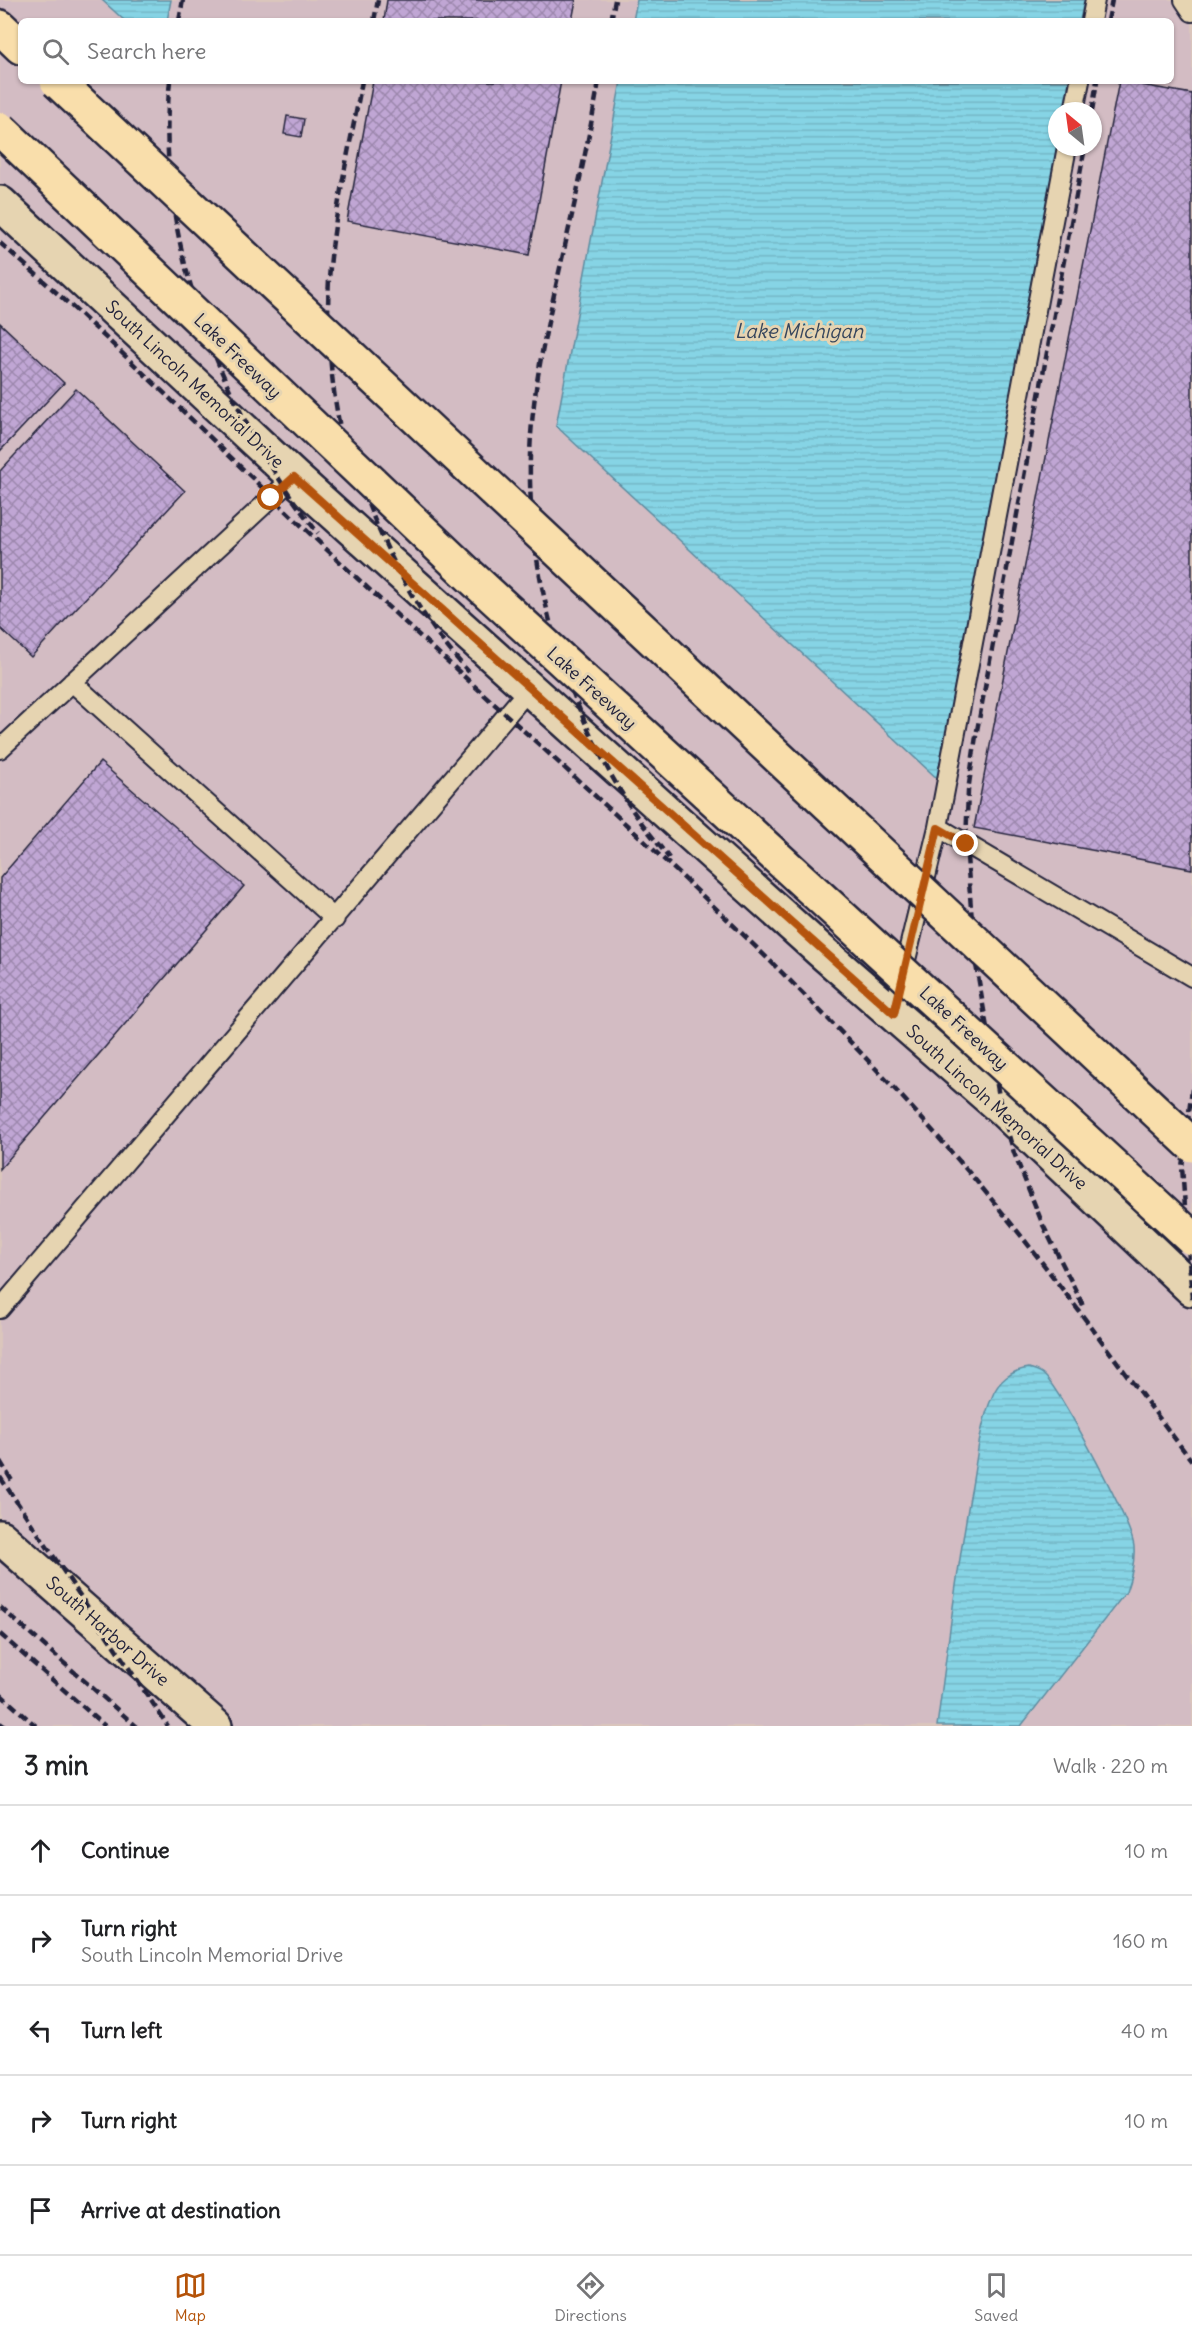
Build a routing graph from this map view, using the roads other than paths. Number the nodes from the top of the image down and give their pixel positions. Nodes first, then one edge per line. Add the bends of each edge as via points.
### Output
1 (1095, 0) edge
2 (1184, 0) edge
3 (1192, 12) edge
4 (1092, 18) edge
5 (0, 27) edge
6 (18, 44) edge
7 (60, 84) edge
8 (1079, 84) edge
9 (1076, 102) edge
10 (0, 129) edge
11 (1065, 156) edge
12 (0, 203) edge
13 (294, 477) junction
14 (72, 682) junction
15 (530, 689) junction
16 (0, 749) edge
17 (938, 828) junction
18 (335, 919) junction
19 (1192, 977) edge
20 (894, 1014) junction
21 (1192, 1145) edge
22 (1192, 1238) edge
23 (1192, 1289) edge
24 (0, 1310) edge
25 (0, 1537) edge
26 (215, 1726) edge

1 - 4 lane
2 - 3 lane
5 - 6 highway
7 - 21 highway, bridge
8 - 9 lane
10 - 22 highway, Lake Freeway, bridge via 477,583
11 - 17 lane
12 - 13 street, South Lincoln Memorial Drive
13 - 14 lane
13 - 15 street, South Lincoln Memorial Drive
14 - 16 lane
14 - 18 lane
15 - 18 lane
15 - 20 street, South Lincoln Memorial Drive
17 - 19 lane
17 - 20 lane
18 - 24 lane
20 - 23 street, South Lincoln Memorial Drive via 1001,1108
25 - 26 street, South Harbor Drive

